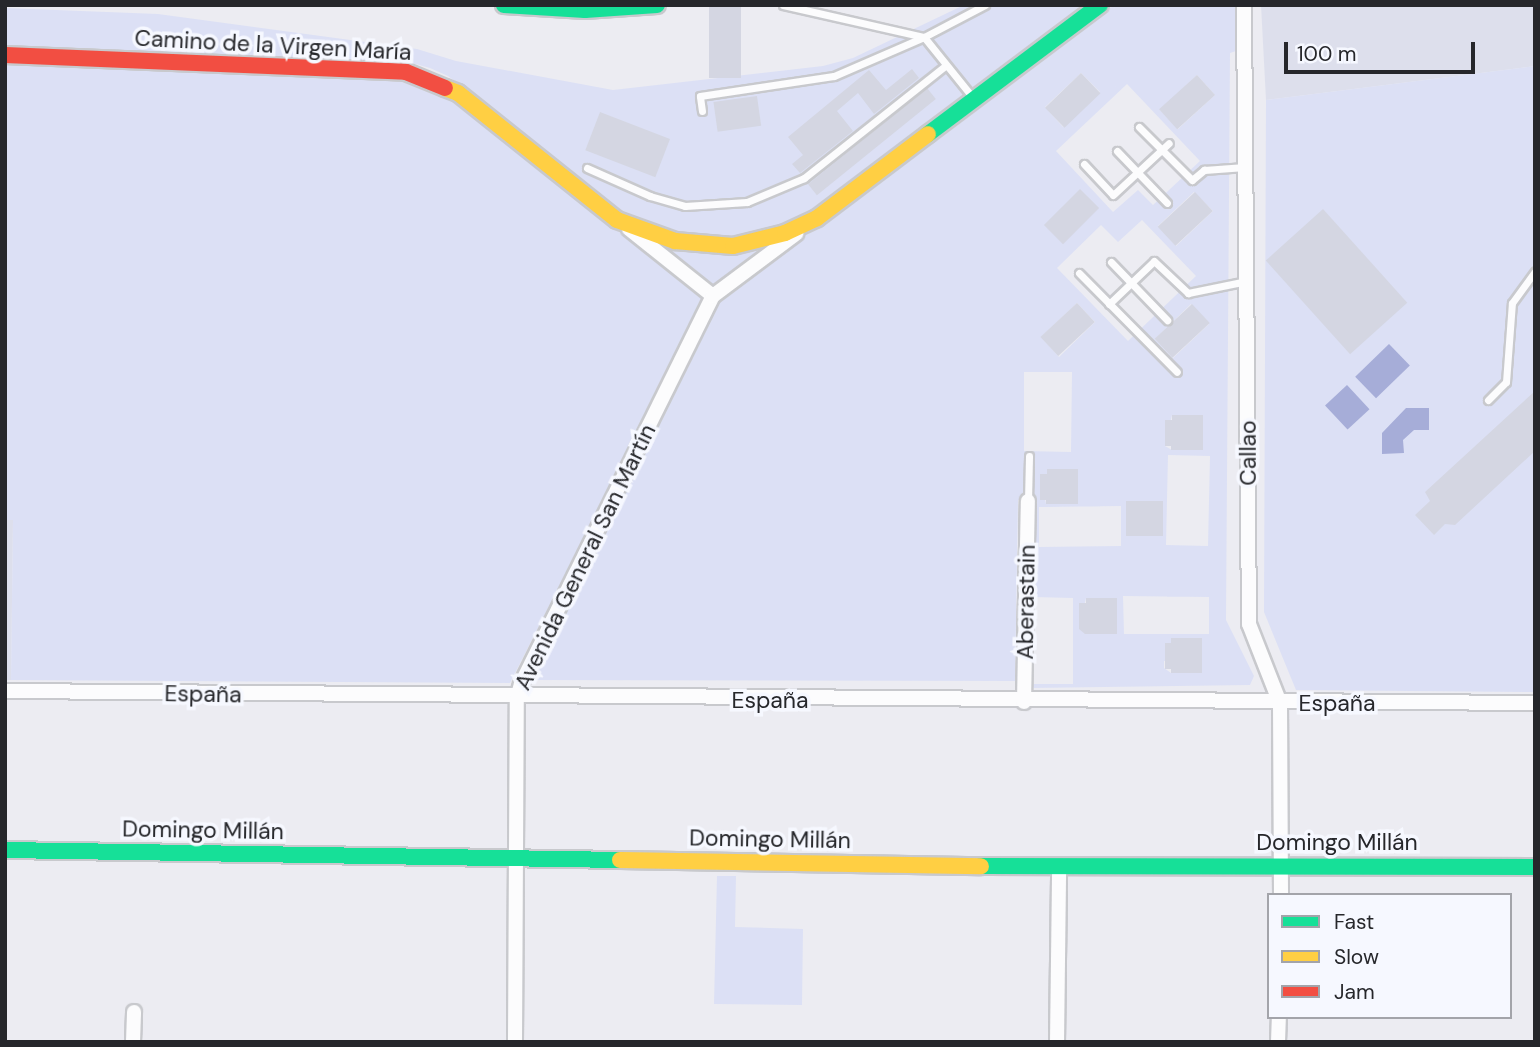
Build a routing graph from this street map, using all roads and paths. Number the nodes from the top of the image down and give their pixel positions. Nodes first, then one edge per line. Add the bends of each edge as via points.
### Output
1 (504, 5) edge
2 (657, 5) edge
3 (783, 5) edge
4 (985, 5) edge
5 (1100, 5) edge
6 (1244, 5) edge
7 (924, 37) junction
8 (5, 55) edge
9 (946, 65) junction
10 (974, 99) junction
11 (702, 111) dead end
12 (1139, 127) dead end
13 (1169, 143) dead end
14 (1162, 150) junction
15 (1117, 151) dead end
16 (1084, 164) dead end
17 (1246, 167) junction
18 (587, 168) dead end
19 (1138, 172) junction
20 (1167, 203) dead end
21 (817, 218) junction
22 (617, 220) junction
23 (1111, 262) dead end
24 (1535, 271) edge
25 (1079, 273) dead end
26 (1248, 281) junction
27 (1131, 283) junction
28 (713, 296) junction
29 (1110, 304) junction
30 (1167, 320) dead end
31 (1177, 372) dead end
32 (1489, 400) dead end
33 (1029, 456) dead end
34 (1028, 501) joint
35 (5, 691) edge
36 (517, 698) junction
37 (1024, 702) junction
38 (1280, 703) junction
39 (1535, 703) edge
40 (5, 850) edge
41 (517, 858) junction
42 (1282, 864) junction
43 (1059, 867) junction
44 (1535, 867) edge
45 (1281, 893) edge
46 (134, 1012) dead end
47 (1279, 1019) edge
48 (133, 1042) edge
49 (515, 1042) edge
50 (1057, 1042) edge
51 (1278, 1042) edge

1 - 2 main road via 585,10
3 - 7 lane
4 - 7 lane
5 - 10 main road, Camino de la Virgen María
6 - 17 street, Callao
7 - 9 lane
7 - 11 lane via 834,76 699,96
8 - 22 main road, Camino de la Virgen María via 367,70 426,77 458,93
9 - 10 lane
9 - 18 lane via 804,178 747,201 685,205 650,196
10 - 21 main road, Camino de la Virgen María
12 - 14 lane
13 - 14 lane
14 - 17 lane via 1192,180 1204,170
14 - 19 lane
15 - 19 lane
16 - 19 lane via 1113,195
17 - 26 street, Callao
19 - 20 lane
21 - 22 main road, Camino de la Virgen María via 761,241 706,247 652,235
21 - 28 street, Camino de la Virgen María
22 - 28 street, Camino de la Virgen María
23 - 27 lane
24 - 32 lane via 1511,303 1506,382
25 - 29 lane
26 - 27 lane via 1188,293 1154,261
26 - 38 street, Callao via 1249,624
27 - 29 lane
27 - 30 lane
28 - 36 street, Avenida General San Martín
29 - 31 lane
33 - 34 lane
34 - 37 street, Aberastain
35 - 36 street, España
36 - 37 street, España
36 - 41 street, Avenida General San Martín
37 - 38 street, España
38 - 39 street, España
38 - 42 street, Callao
40 - 41 main road, Domingo Millán
41 - 43 main road, Domingo Millán
41 - 49 street, Avenida General San Martín
42 - 43 main road, Domingo Millán
42 - 44 main road, Domingo Millán
42 - 45 street, Callao
43 - 50 street
46 - 48 street
47 - 51 street

